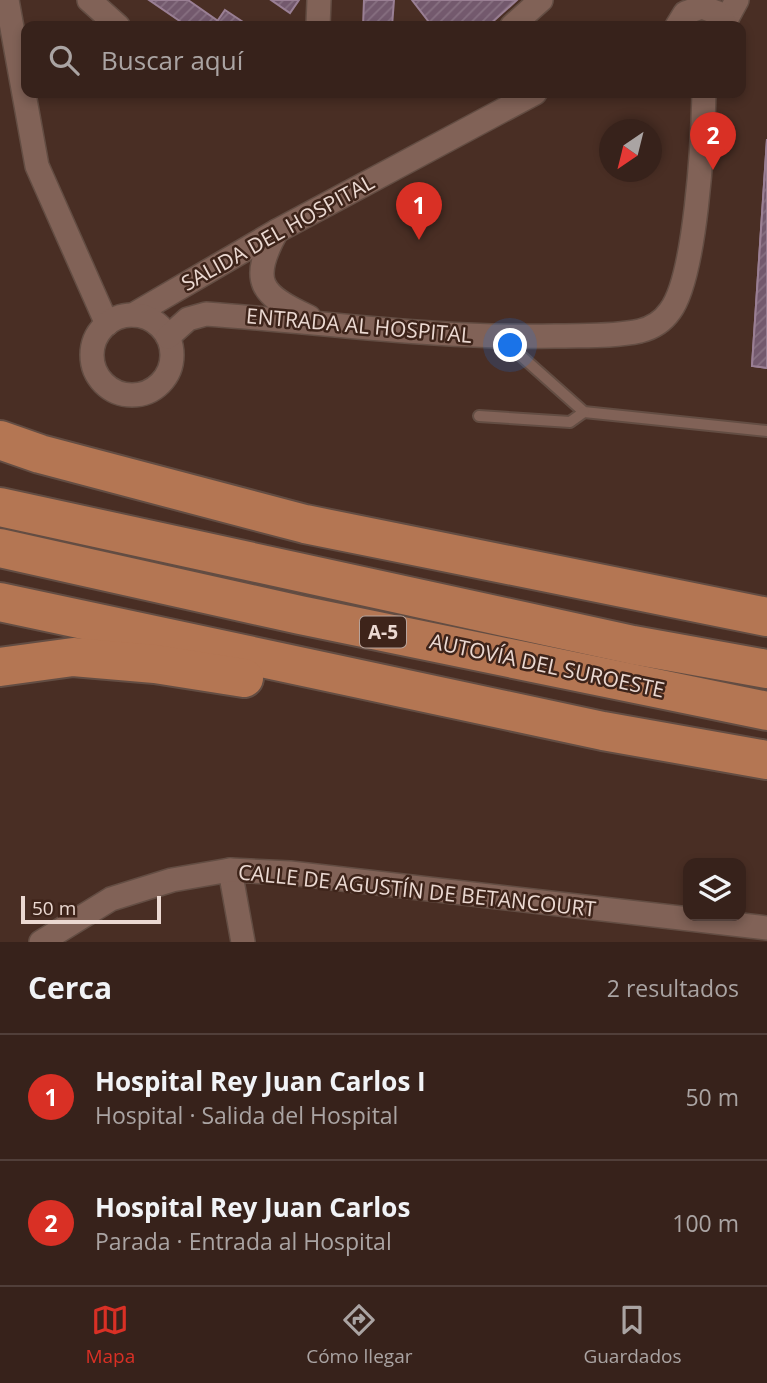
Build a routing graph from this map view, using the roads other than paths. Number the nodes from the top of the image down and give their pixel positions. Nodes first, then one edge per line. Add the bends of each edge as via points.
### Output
1 (6, 0) edge
2 (89, 0) edge
3 (320, 0) edge
4 (541, 0) edge
5 (737, 0) edge
6 (699, 4) edge
7 (112, 21) edge
8 (318, 21) edge
9 (518, 21) edge
10 (677, 21) edge
11 (723, 21) edge
12 (726, 21) edge
13 (21, 80) edge
14 (24, 98) edge
15 (526, 98) edge
16 (704, 98) edge
17 (277, 231) junction
18 (133, 315) junction
19 (321, 323) junction
20 (107, 324) junction
21 (168, 337) junction
22 (500, 338) junction
23 (584, 412) junction
24 (479, 416) dead end
25 (767, 431) edge
26 (0, 440) edge
27 (0, 507) edge
28 (0, 548) edge
29 (0, 602) edge
30 (767, 617) edge
31 (0, 667) edge
32 (767, 669) edge
33 (418, 690) junction
34 (767, 711) edge
35 (767, 726) edge
36 (603, 731) junction
37 (767, 760) edge
38 (230, 870) junction
39 (767, 928) edge
40 (41, 942) edge
41 (243, 942) edge

1 - 13 street
2 - 7 street
3 - 8 street
4 - 9 street
5 - 12 street
6 - 10 street
6 - 11 street via 713,9
14 - 20 street via 37,166
15 - 17 street, SALIDA DEL HOSPITAL
16 - 22 street, ENTRADA AL HOSPITAL via 694,221 684,277 672,309 661,322 620,335
17 - 18 street, SALIDA DEL HOSPITAL
17 - 19 street via 262,261 264,287 283,305
18 - 20 street
18 - 21 street via 154,321
19 - 21 street, ENTRADA AL HOSPITAL via 197,314
19 - 22 street, ENTRADA AL HOSPITAL
20 - 21 street via 95,341 94,364 104,383 124,393 146,392 164,379 172,359
22 - 23 lane
23 - 24 lane via 570,422
23 - 25 lane
26 - 30 highway via 305,524
27 - 32 highway, AUTOVÍA DEL SUROESTE / A-5 via 632,645
28 - 34 highway, AUTOVÍA DEL SUROESTE / A-5
29 - 33 highway
31 - 36 highway via 73,657 155,664 453,715
33 - 35 highway
33 - 36 highway
36 - 37 highway
38 - 39 street, CALLE DE AGUSTÍN DE BETANCOURT
38 - 40 street, CALLE DE AGUSTÍN DE BETANCOURT via 172,880 111,900
38 - 41 street

